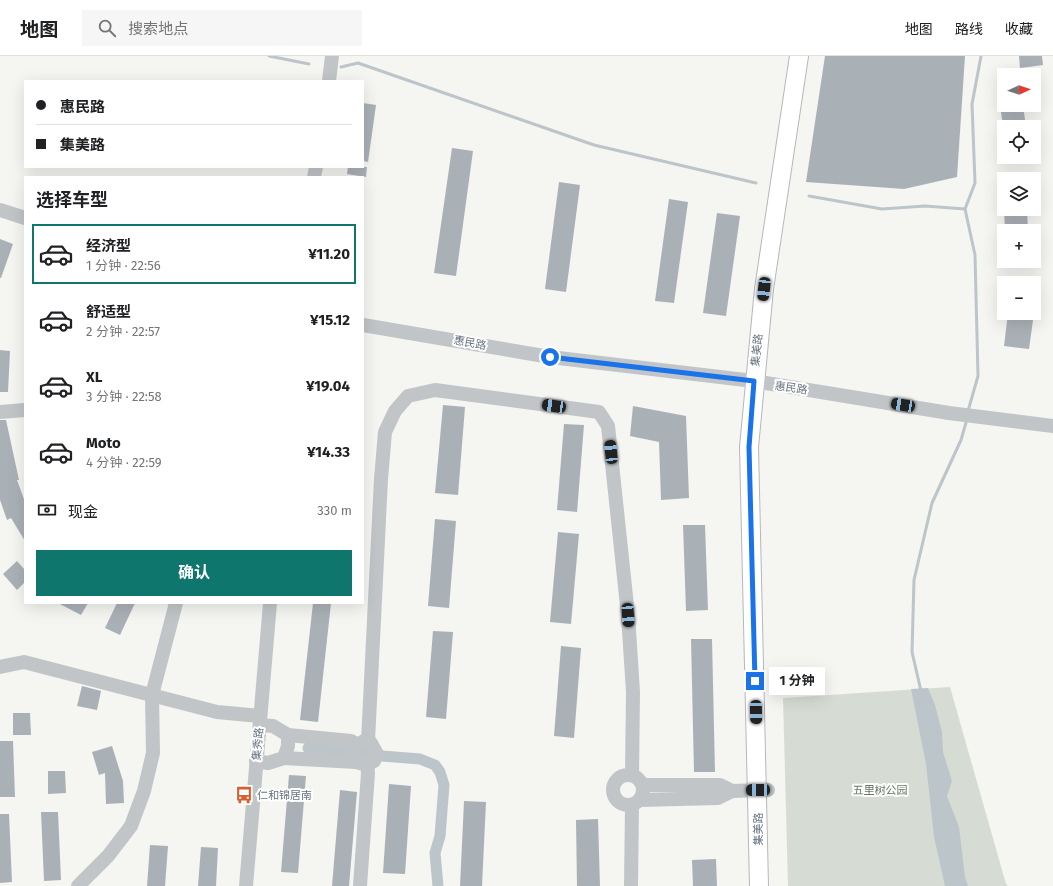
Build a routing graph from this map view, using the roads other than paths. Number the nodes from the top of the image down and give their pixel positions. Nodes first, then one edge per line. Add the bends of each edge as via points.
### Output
1 (332, 56) edge
2 (799, 56) edge
3 (807, 56) edge
4 (328, 80) edge
5 (0, 210) edge
6 (24, 218) edge
7 (364, 325) edge
8 (759, 382) junction
9 (24, 410) edge
10 (0, 412) edge
11 (1053, 426) edge
12 (176, 604) edge
13 (270, 604) edge
14 (0, 667) edge
15 (152, 695) junction
16 (260, 721) junction
17 (288, 735) junction
18 (362, 743) junction
19 (284, 758) junction
20 (256, 761) junction
21 (362, 764) junction
22 (632, 775) junction
23 (643, 785) junction
24 (763, 790) junction
25 (732, 791) junction
26 (636, 802) junction
27 (78, 886) edge
28 (246, 886) edge
29 (360, 886) edge
30 (631, 886) edge
31 (759, 886) edge
32 (770, 886) edge

1 - 4 street
2 - 8 main road, 集美路 via 764,289
3 - 8 main road, 集美路
5 - 6 street
7 - 8 street, 惠民路 via 550,357
8 - 11 street, 惠民路
8 - 24 main road, 集美路
9 - 10 street
12 - 15 street
13 - 16 street, 集秀路
14 - 15 street via 24,662
15 - 16 street
15 - 27 street via 153,753 144,791 131,826 108,856
16 - 17 street
16 - 20 street, 集秀路
17 - 18 street
17 - 19 street
18 - 21 street via 352,751
18 - 21 street via 374,746 376,754 374,761
18 - 22 street via 385,432 395,411 408,396 435,390 599,412 608,426 634,692
19 - 20 street via 268,763
19 - 21 street
20 - 28 street, 集秀路
21 - 29 street via 368,773
22 - 23 street
22 - 26 street via 622,776 613,789 618,802
23 - 25 street via 720,785
23 - 26 street via 643,795
24 - 25 street
24 - 31 main road, 集美路
24 - 32 main road, 集美路
25 - 26 street via 718,798
26 - 30 street

